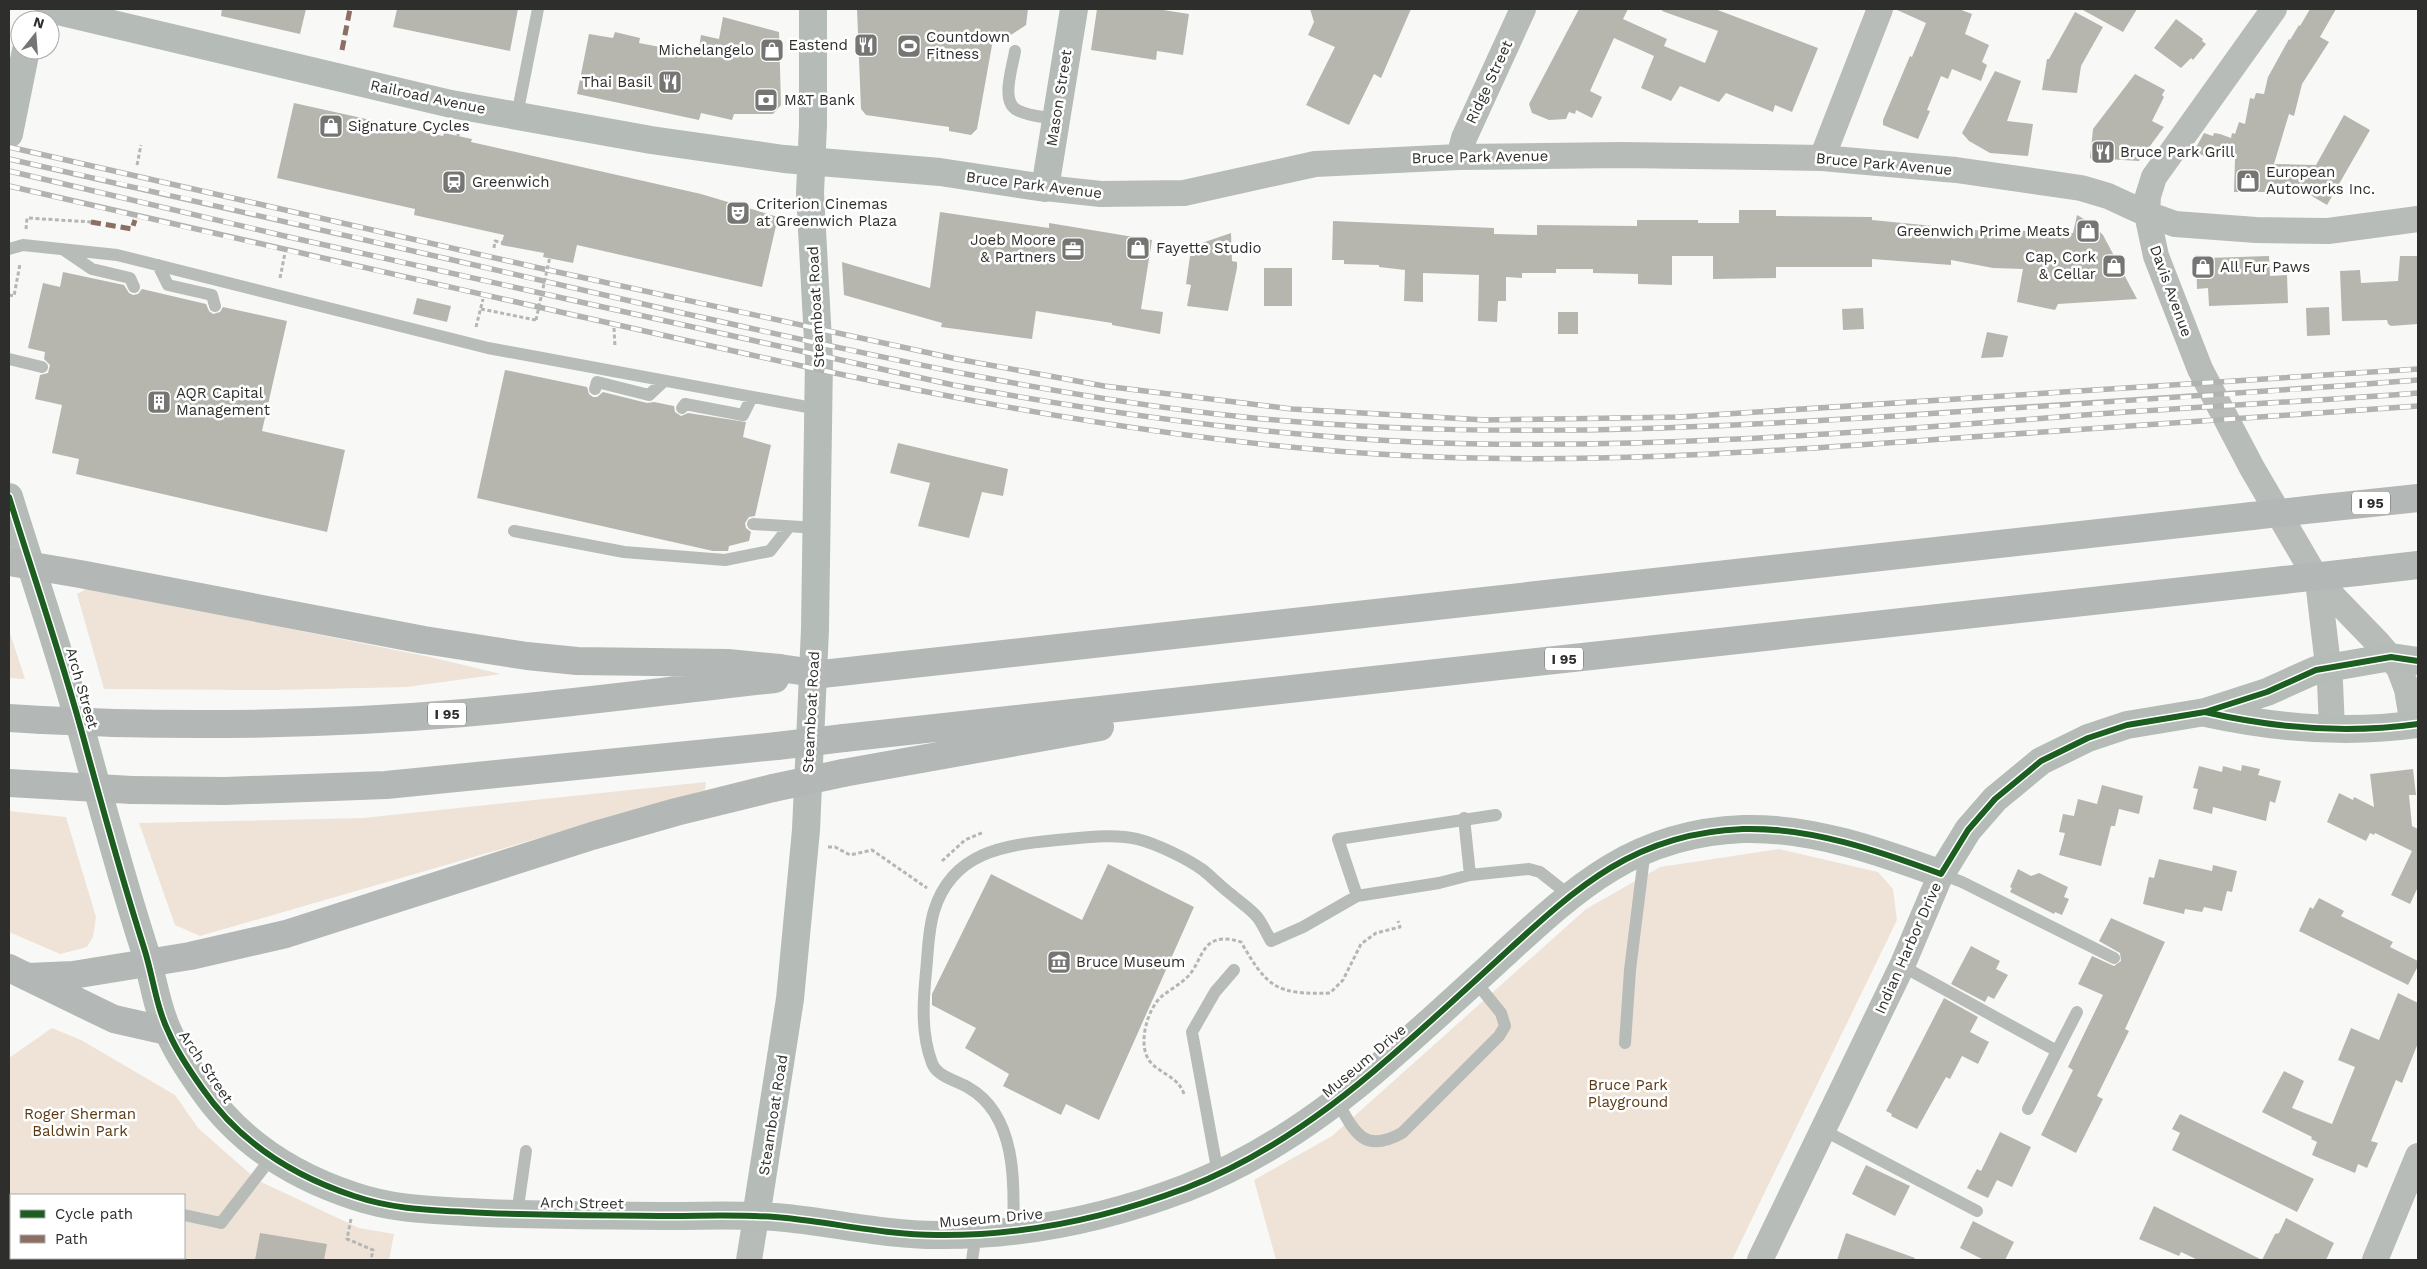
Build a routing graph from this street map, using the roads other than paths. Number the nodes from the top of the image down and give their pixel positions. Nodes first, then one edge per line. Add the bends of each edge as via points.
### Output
1 (49, 9) edge
2 (538, 9) edge
3 (813, 9) edge
4 (1074, 9) edge
5 (1523, 9) edge
6 (1880, 9) edge
7 (2274, 9) edge
8 (104, 16) edge
9 (1015, 51) dead end
10 (24, 60) edge
11 (517, 115) junction
12 (1056, 119) junction
13 (9, 134) edge
14 (1459, 157) junction
15 (1822, 158) junction
16 (811, 160) junction
17 (1044, 188) junction
18 (2147, 214) junction
19 (2418, 219) edge
20 (9, 249) edge
21 (62, 249) junction
22 (158, 265) junction
23 (134, 288) dead end
24 (215, 306) dead end
25 (9, 359) edge
26 (42, 367) dead end
27 (664, 381) junction
28 (595, 389) dead end
29 (752, 397) junction
30 (682, 408) dead end
31 (818, 409) junction
32 (9, 497) edge
33 (2418, 498) edge
34 (753, 524) dead end
35 (788, 527) junction
36 (817, 528) junction
37 (514, 531) dead end
38 (20, 564) edge
39 (2418, 565) edge
40 (2318, 580) junction
41 (2391, 657) junction
42 (2418, 661) edge
43 (2328, 668) junction
44 (779, 673) junction
45 (1349, 683) junction
46 (2204, 712) junction
47 (9, 718) edge
48 (2415, 725) edge
49 (2332, 729) junction
50 (9, 783) edge
51 (1496, 815) dead end
52 (1464, 818) junction
53 (1645, 849) junction
54 (1941, 874) junction
55 (1470, 875) junction
56 (1569, 895) junction
57 (1357, 896) junction
58 (2114, 958) dead end
59 (148, 961) junction
60 (1902, 966) junction
61 (1234, 970) dead end
62 (18, 973) edge
63 (1475, 981) junction
64 (2076, 1012) dead end
65 (167, 1031) junction
66 (1625, 1042) dead end
67 (2057, 1051) junction
68 (1337, 1101) junction
69 (2028, 1109) dead end
70 (1823, 1130) junction
71 (526, 1151) dead end
72 (2418, 1156) edge
73 (272, 1157) junction
74 (1218, 1174) junction
75 (1977, 1211) dead end
76 (517, 1214) junction
77 (185, 1215) edge
78 (756, 1217) junction
79 (1013, 1231) junction
80 (974, 1247) edge
81 (749, 1260) edge
82 (1760, 1260) edge
83 (2375, 1260) edge

1 - 8 main road, Railroad Avenue
2 - 11 lane
3 - 16 main road, Steamboat Road
4 - 12 main road, Mason Street
5 - 14 street, Ridge Street via 1464,138
6 - 15 street
7 - 18 street, Davis Avenue via 2154,177
8 - 11 main road, Railroad Avenue via 432,100
9 - 12 lane via 1008,95 1010,105 1017,110
10 - 13 main road
11 - 16 main road, Railroad Avenue via 716,150
12 - 17 main road, Mason Street
14 - 15 street, Bruce Park Avenue
14 - 17 street, Bruce Park Avenue via 1315,164 1184,193 1101,194
15 - 18 street, Bruce Park Avenue via 1956,170 2081,188
16 - 17 main road, Bruce Park Avenue via 940,172
16 - 31 main road, Steamboat Road
18 - 19 street, Bruce Park Avenue via 2175,224 2256,230 2328,231
18 - 40 street, Davis Avenue via 2156,256 2200,369 2252,468
20 - 21 lane via 23,245
21 - 22 lane via 117,255
21 - 23 lane via 92,269 130,278
22 - 24 lane via 168,285 212,295
22 - 27 lane via 471,344
25 - 26 lane
27 - 28 lane via 649,395 597,382
27 - 29 lane
29 - 30 lane via 743,415 685,404
29 - 31 lane
31 - 36 main road, Steamboat Road
32 - 38 main road, Arch Street
33 - 44 highway, I 95, bridge via 834,672
34 - 35 lane
35 - 36 lane
35 - 37 lane via 770,551 725,560 624,552
36 - 78 main road, Steamboat Road via 806,830 799,921
38 - 44 highway via 386,633 527,656 577,661 728,663
38 - 59 main road, Arch Street via 68,681
39 - 45 highway, I 95, bridge
40 - 41 street, Davis Avenue
40 - 43 street, Davis Avenue
41 - 42 main road
41 - 43 main road
41 - 48 street, Davis Avenue via 2404,679
43 - 46 main road, Indian Harbor Drive
43 - 49 street, Davis Avenue
44 - 47 highway, I 95, bridge via 528,706 386,718 233,724
45 - 50 highway, I 95, bridge via 386,785 225,791
45 - 59 highway, bridge via 773,788 592,836 286,934 190,956
46 - 49 main road, Indian Harbor Drive via 2269,724
46 - 54 main road, Indian Harbor Drive via 2127,725 2088,738 2041,761 1995,799 1968,830
48 - 49 main road, Davis Avenue
51 - 52 lane
52 - 55 lane
52 - 57 lane via 1338,840
53 - 54 main road, Museum Drive via 1709,832 1779,830 1894,857
53 - 56 main road, Museum Drive via 1617,862
53 - 66 lane
54 - 58 lane
54 - 60 street, Indian Harbor Drive
55 - 56 lane via 1529,869 1540,872
55 - 57 lane
56 - 63 main road, Museum Drive
57 - 79 lane via 1272,941 1257,918 1202,870 1148,842 1132,838 1089,838 995,848 973,859 949,881 934,910 929,934 924,996 925,1038 933,1066 947,1078 969,1087 986,1100 999,1122 1009,1144
59 - 62 highway via 73,975
59 - 65 main road, Arch Street
60 - 67 lane
60 - 70 street, Indian Harbor Drive
61 - 74 lane via 1215,992 1192,1032
62 - 65 highway via 114,1019
63 - 68 main road, Museum Drive
63 - 68 lane via 1501,1013 1505,1026 1402,1133 1386,1142 1367,1141 1353,1129
64 - 67 lane
65 - 73 main road, Arch Street via 203,1090 222,1113 257,1148
67 - 69 lane
68 - 74 main road, Museum Drive via 1311,1120
70 - 75 lane
70 - 82 street, Indian Harbor Drive
71 - 76 lane
72 - 83 street
73 - 76 main road, Arch Street via 302,1176 356,1197 399,1208
73 - 77 lane via 221,1223
74 - 79 main road, Museum Drive via 1138,1205 1095,1217
76 - 78 main road, Arch Street
78 - 80 main road, Museum Drive via 782,1217 885,1232 936,1235
78 - 81 street, Steamboat Road
79 - 80 main road, Museum Drive

